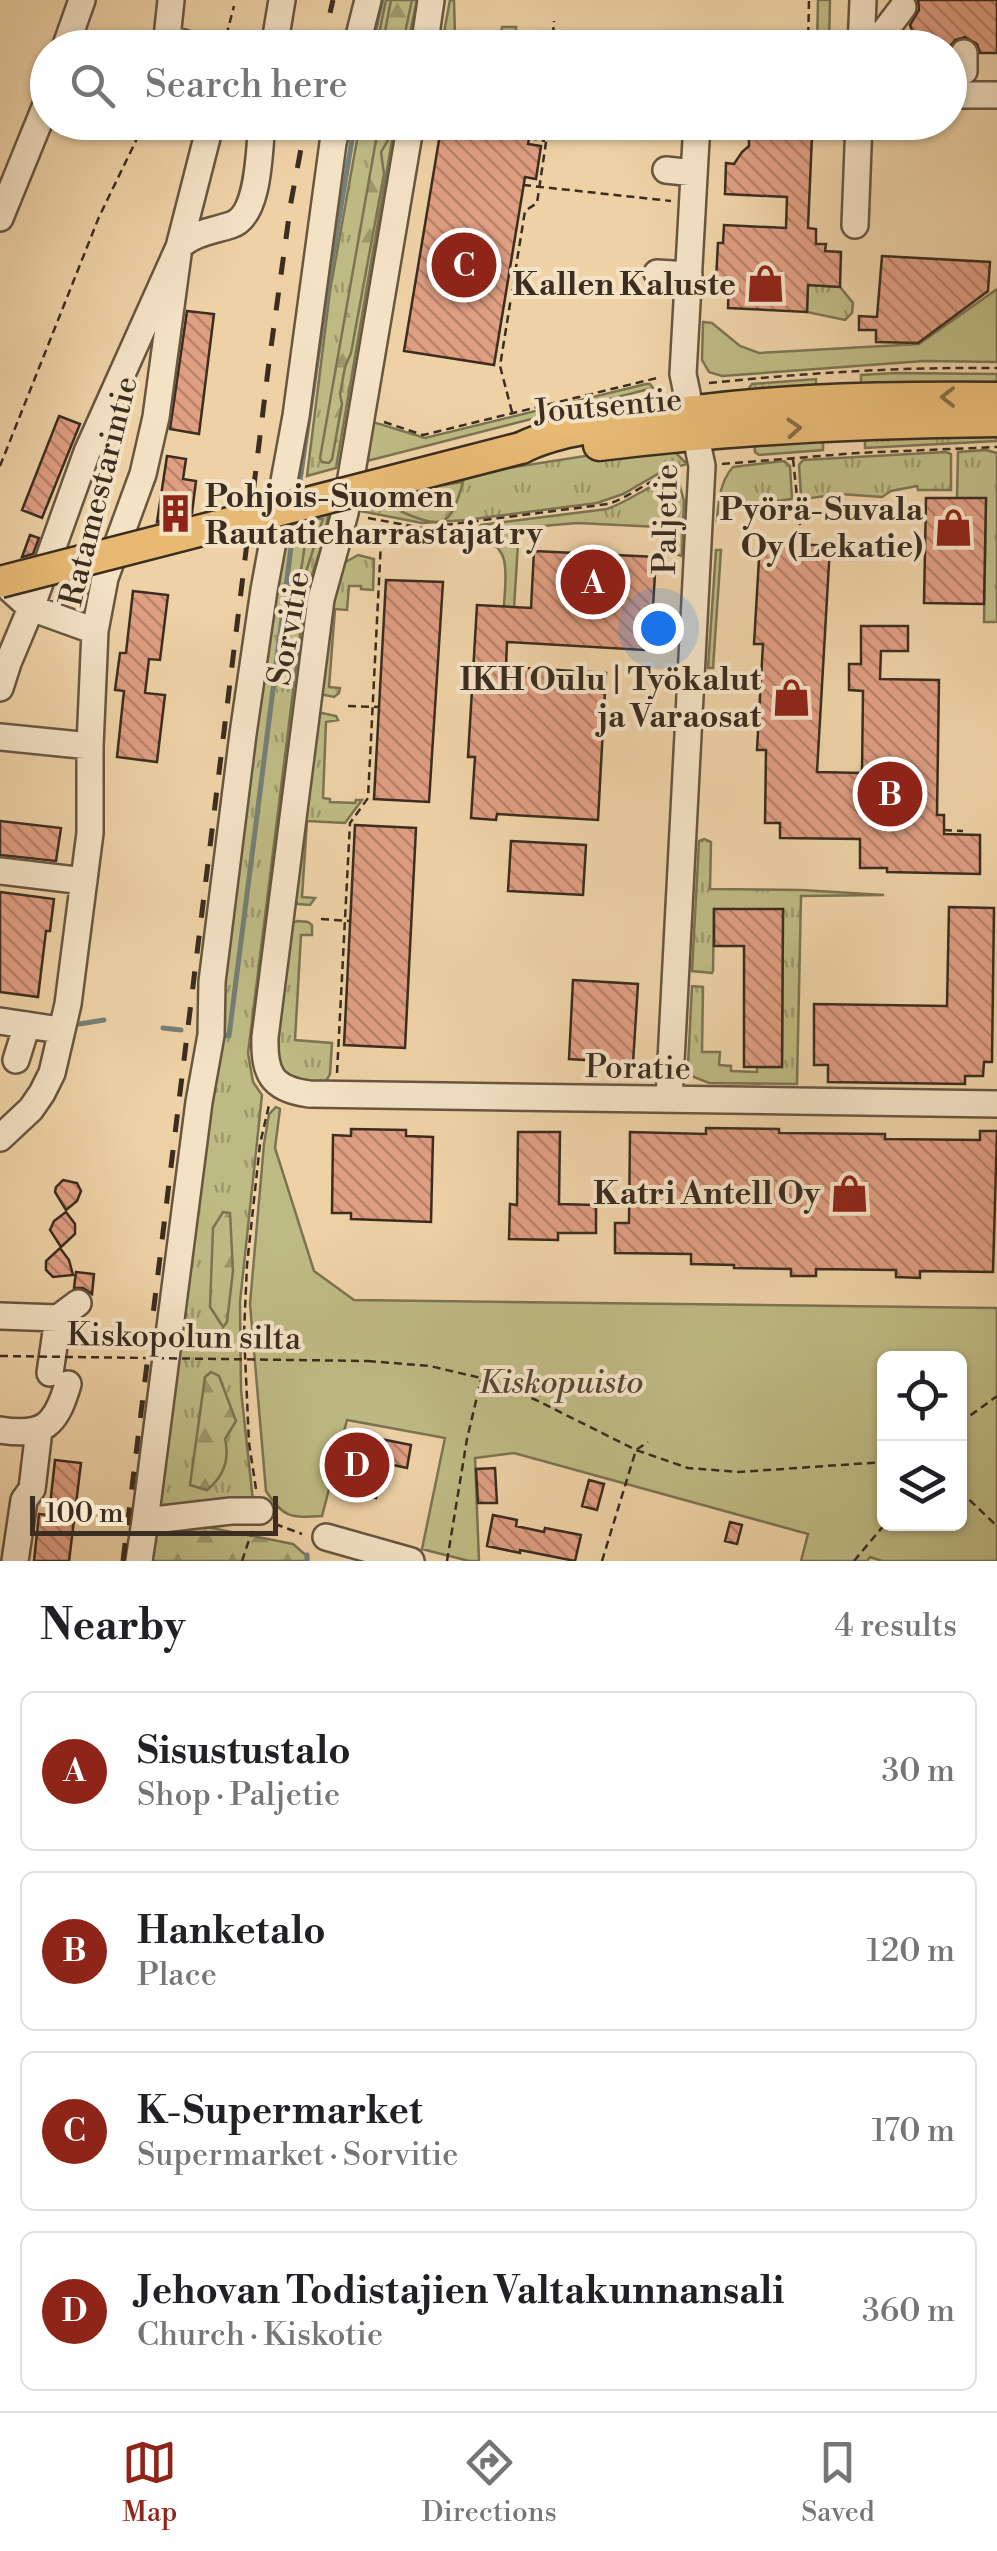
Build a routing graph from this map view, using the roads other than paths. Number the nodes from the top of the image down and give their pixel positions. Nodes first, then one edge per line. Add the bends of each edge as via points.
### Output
1 (82, 0) edge
2 (171, 0) edge
3 (282, 0) edge
4 (368, 0) edge
5 (432, 0) edge
6 (863, 0) edge
7 (902, 7) dead end
8 (71, 30) edge
9 (169, 30) edge
10 (277, 30) edge
11 (360, 30) edge
12 (427, 30) edge
13 (862, 30) edge
14 (885, 30) edge
15 (967, 95) edge
16 (997, 96) edge
17 (32, 140) edge
18 (207, 140) edge
19 (260, 140) edge
20 (334, 140) edge
21 (408, 140) edge
22 (696, 140) edge
23 (857, 140) edge
24 (666, 170) dead end
25 (694, 172) junction
26 (0, 218) edge
27 (855, 225) dead end
28 (180, 247) junction
29 (657, 272) dead end
30 (689, 275) junction
31 (997, 398) edge
32 (696, 409) junction
33 (997, 420) edge
34 (0, 581) edge
35 (31, 608) junction
36 (95, 631) junction
37 (0, 688) edge
38 (0, 736) edge
39 (90, 746) junction
40 (0, 871) edge
41 (84, 881) junction
42 (0, 1020) edge
43 (27, 1025) junction
44 (60, 1030) junction
45 (8, 1066) edge
46 (279, 1086) joint
47 (668, 1099) junction
48 (997, 1104) edge
49 (0, 1138) edge
50 (0, 1316) edge
51 (0, 1430) edge
52 (39, 1430) junction
53 (260, 1511) road end
54 (145, 1521) junction
55 (314, 1535) road end
56 (15, 1561) edge
57 (139, 1561) edge
58 (411, 1561) edge

1 - 8 street
2 - 9 street
3 - 10 street
4 - 11 street
5 - 12 street
6 - 13 street
7 - 14 street
15 - 16 street
17 - 26 street
18 - 28 street
19 - 28 street via 244,216
20 - 54 street via 242,734 211,1035
21 - 46 street, Sorvitie via 346,513 321,599 265,1037 264,1060
22 - 25 street, Paljetie
23 - 27 street
24 - 25 street
25 - 30 street, Paljetie
28 - 35 street via 87,452
28 - 36 street, Ratamestarintie via 156,417
29 - 30 street
30 - 32 street, Paljetie via 683,374
31 -> 32 main road, Joutsentie
32 -> 33 main road, Joutsentie via 898,422
32 - 34 main road, Joutsentie, bridge via 550,451 522,448
32 - 47 street, Paljetie via 702,474
34 - 35 street
35 - 36 street
35 - 37 street
36 - 39 street, Ratamestarintie
38 - 39 street
39 - 41 street, Ratamestarintie
40 - 41 street
41 - 44 street, Ratamestarintie
42 - 43 street
43 - 44 street
43 - 45 street
44 - 49 street, Ratamestarintie via 42,1093
46 - 47 street, Poratie via 336,1094
47 - 48 street, Poratie
50 - 52 street via 68,1311 61,1408
51 - 52 street
52 - 56 street
53 - 54 street
54 - 57 street
55 - 58 street

